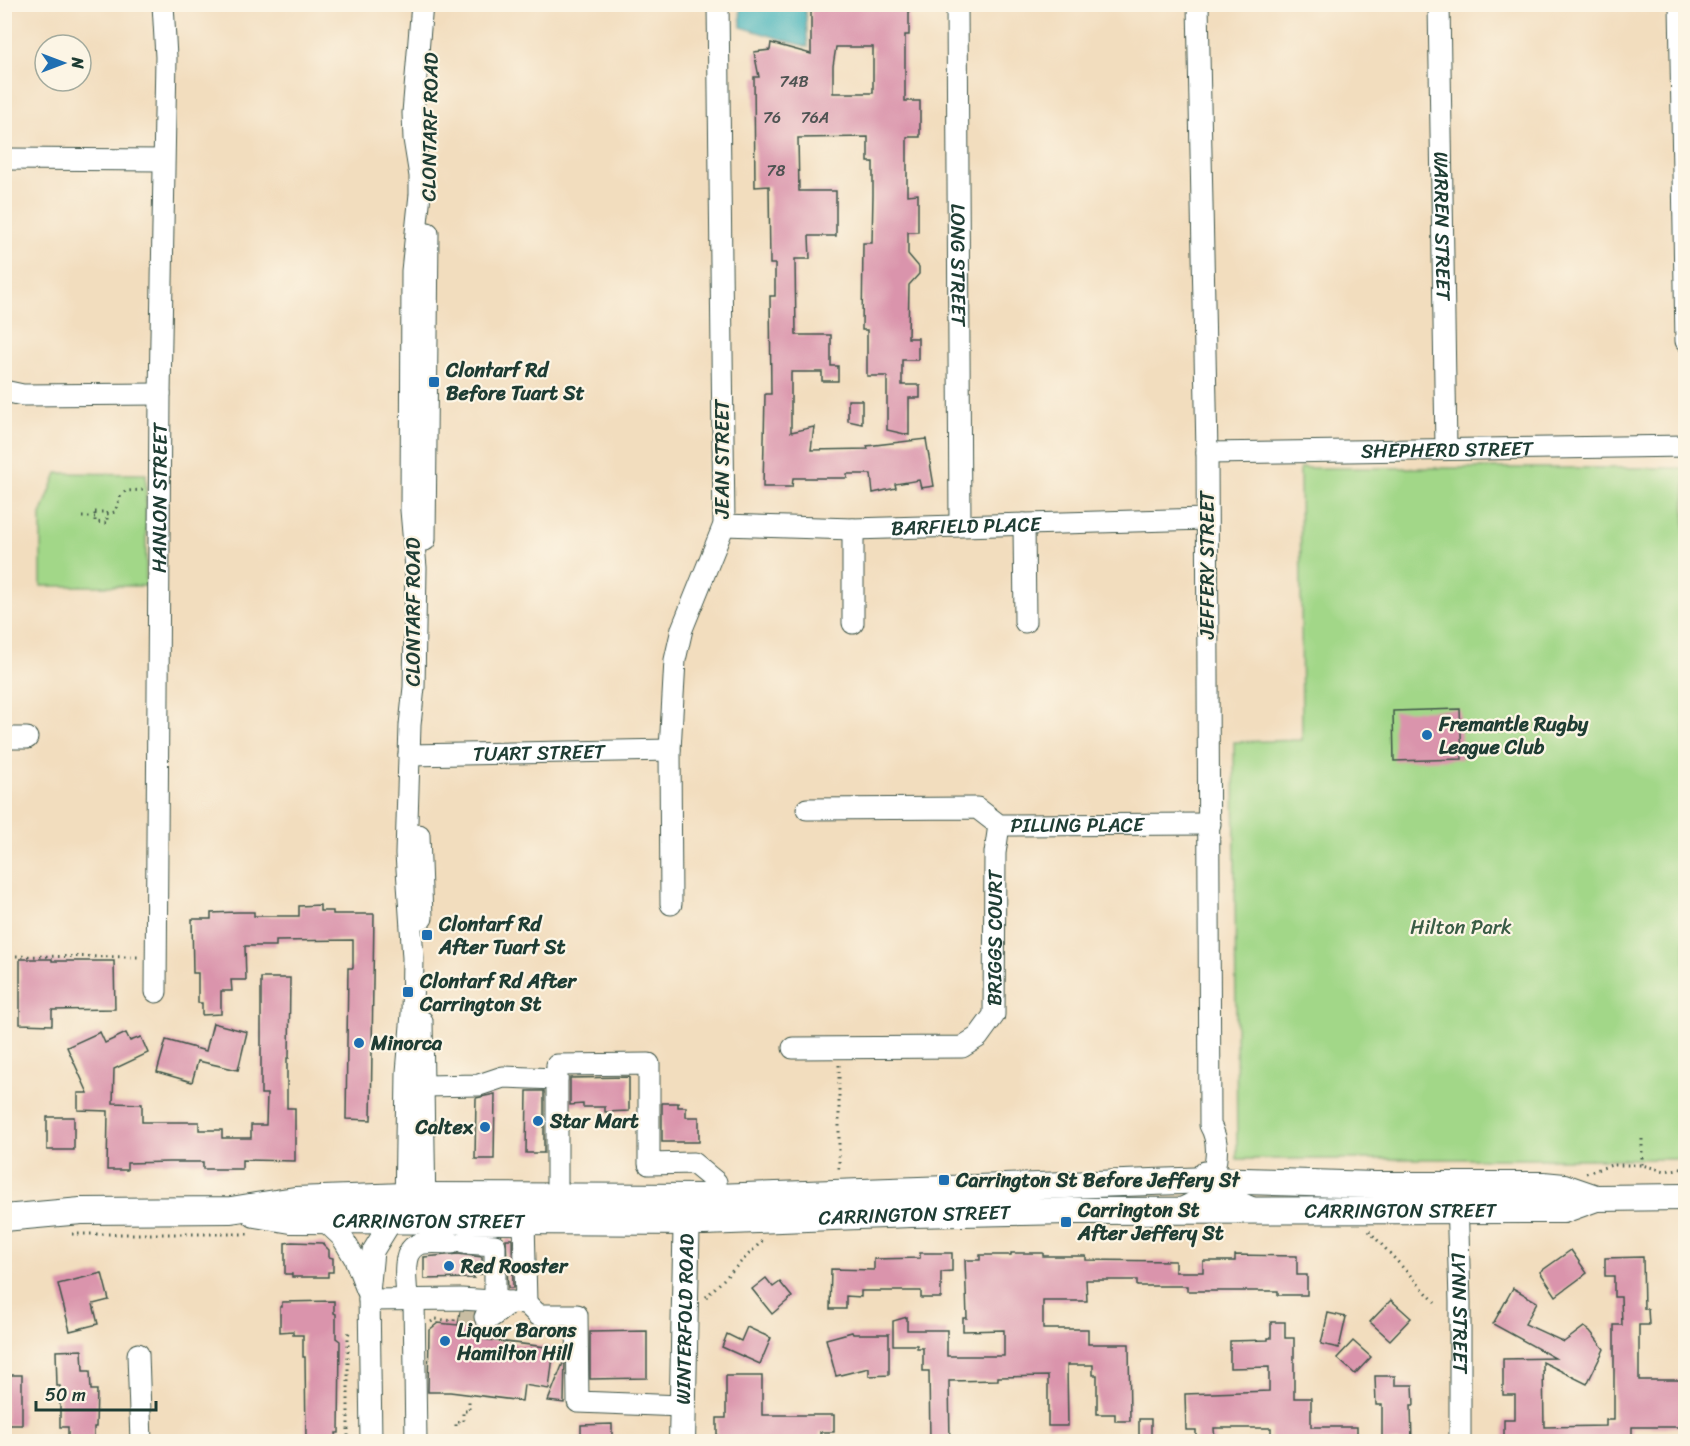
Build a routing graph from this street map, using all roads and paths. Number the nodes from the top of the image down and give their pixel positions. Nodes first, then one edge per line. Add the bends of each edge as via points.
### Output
1 (163, 4) edge
2 (422, 4) edge
3 (436, 4) edge
4 (718, 4) edge
5 (957, 4) edge
6 (1198, 4) edge
7 (1440, 4) edge
8 (1680, 4) edge
9 (4, 159) edge
10 (163, 160) junction
11 (1684, 185) edge
12 (1686, 341) edge
13 (4, 391) edge
14 (160, 394) junction
15 (1686, 446) edge
16 (1446, 448) junction
17 (1207, 453) junction
18 (148, 490) dead end
19 (107, 514) junction
20 (82, 517) dead end
21 (95, 517) junction
22 (1206, 519) junction
23 (1024, 524) junction
24 (724, 525) junction
25 (960, 525) junction
26 (853, 529) junction
27 (1025, 622) dead end
28 (853, 623) dead end
29 (4, 738) edge
30 (27, 738) dead end
31 (670, 750) junction
32 (413, 755) junction
33 (807, 809) dead end
34 (1210, 824) junction
35 (999, 825) junction
36 (671, 904) dead end
37 (4, 956) edge
38 (156, 957) junction
39 (156, 992) dead end
40 (793, 1048) dead end
41 (839, 1048) junction
42 (557, 1079) junction
43 (424, 1086) junction
44 (1642, 1140) dead end
45 (670, 1164) junction
46 (1642, 1166) dead end
47 (839, 1174) dead end
48 (1209, 1180) junction
49 (1456, 1184) junction
50 (557, 1196) junction
51 (716, 1197) junction
52 (1686, 1197) edge
53 (1596, 1198) junction
54 (4, 1203) edge
55 (231, 1210) junction
56 (678, 1210) junction
57 (1457, 1210) junction
58 (81, 1211) junction
59 (411, 1211) junction
60 (1176, 1211) junction
61 (1261, 1211) junction
62 (4, 1218) edge
63 (324, 1220) junction
64 (524, 1221) junction
65 (1367, 1229) dead end
66 (769, 1233) dead end
67 (64, 1234) dead end
68 (252, 1234) dead end
69 (369, 1297) junction
70 (411, 1300) junction
71 (438, 1300) junction
72 (1435, 1302) dead end
73 (701, 1303) dead end
74 (505, 1306) junction
75 (460, 1314) tunnel mouth
76 (350, 1329) dead end
77 (138, 1354) dead end
78 (469, 1397) dead end
79 (676, 1406) junction
80 (456, 1426) dead end
81 (141, 1442) edge
82 (348, 1442) edge
83 (371, 1442) edge
84 (416, 1442) edge
85 (671, 1442) edge
86 (682, 1442) edge
87 (1461, 1442) edge

1 - 10 street, HANLON STREET
2 - 32 street, CLONTARF ROAD via 413,113 420,194 412,271 411,510 416,568
3 - 32 street, CLONTARF ROAD via 429,63 425,578
4 - 24 street, JEAN STREET
5 - 25 street, LONG STREET
6 - 17 street, JEFFERY STREET
7 - 16 street, WARREN STREET
8 - 11 street
9 - 10 street
10 - 14 street, HANLON STREET
11 - 12 street
13 - 14 street via 23,395
14 - 38 street, HANLON STREET
15 - 16 street, SHEPHERD STREET
16 - 17 street, SHEPHERD STREET
17 - 22 street, JEFFERY STREET
18 - 19 path via 126,492 115,512
19 - 21 path via 95,512
19 - 21 path via 107,523 95,522
20 - 21 path
22 - 23 street, BARFIELD PLACE
22 - 34 street, JEFFERY STREET
23 - 25 street, BARFIELD PLACE
23 - 27 street
24 - 26 street, BARFIELD PLACE
24 - 31 street, JEAN STREET via 678,644
25 - 26 street, BARFIELD PLACE
26 - 28 street
29 - 30 street
31 - 32 street, TUART STREET
31 - 36 street, JEAN STREET
32 - 43 street, CLONTARF ROAD via 423,899
32 - 59 street, CLONTARF ROAD via 406,854 413,958 407,1072
33 - 35 street, PILLING PLACE via 977,808
34 - 35 street, PILLING PLACE
34 - 48 street, JEFFERY STREET via 1210,1125 1215,1134 1215,1170
35 - 41 street, BRIGGS COURT via 995,853 994,1016 978,1037 962,1047
37 - 38 path
38 - 39 street, HANLON STREET
40 - 41 street, BRIGGS COURT
41 - 47 path
42 - 43 street via 503,1077 480,1085
42 - 45 street via 557,1065 649,1064 649,1164
42 - 50 street
43 - 59 street, CLONTARF ROAD
44 - 46 path
45 - 51 street via 693,1163 716,1182
45 - 56 street
48 - 49 main road, CARRINGTON STREET
48 - 51 main road, CARRINGTON STREET
48 - 60 street, JEFFERY STREET via 1199,1198
48 - 61 street via 1227,1197
49 - 53 main road, CARRINGTON STREET via 1564,1187
49 - 57 street, LYNN STREET
50 - 56 main road, CARRINGTON STREET
50 - 59 main road, CARRINGTON STREET
51 - 56 main road, CARRINGTON STREET
52 - 53 main road, CARRINGTON STREET
53 - 57 main road, CARRINGTON STREET via 1563,1210
54 - 58 main road, CARRINGTON STREET
55 - 58 main road, CARRINGTON STREET
55 - 59 main road, CARRINGTON STREET via 295,1200
55 - 63 main road, CARRINGTON STREET via 291,1220
56 - 60 main road, CARRINGTON STREET via 923,1214
56 - 64 main road, CARRINGTON STREET
56 - 79 main road, WINTERFOLD ROAD
57 - 61 main road, CARRINGTON STREET
57 - 87 street, LYNN STREET
58 - 62 main road, CARRINGTON STREET
59 - 63 main road, CARRINGTON STREET
59 - 64 main road, CARRINGTON STREET
59 - 69 street via 373,1251
60 - 61 main road, CARRINGTON STREET
63 - 69 street via 342,1237 355,1259
64 - 74 street
65 - 72 path
66 - 73 path
67 - 68 path
69 - 70 street
69 - 83 street
70 - 71 street
70 - 74 street via 406,1261 411,1250 422,1243 495,1245
70 - 84 street
71 - 74 street
71 - 75 street via 450,1313
74 - 79 street via 538,1315 577,1315 578,1402
76 - 82 path
77 - 81 street
78 - 80 path via 469,1412 462,1412 462,1422 456,1422
79 - 85 main road, WINTERFOLD ROAD
79 - 86 main road, WINTERFOLD ROAD

